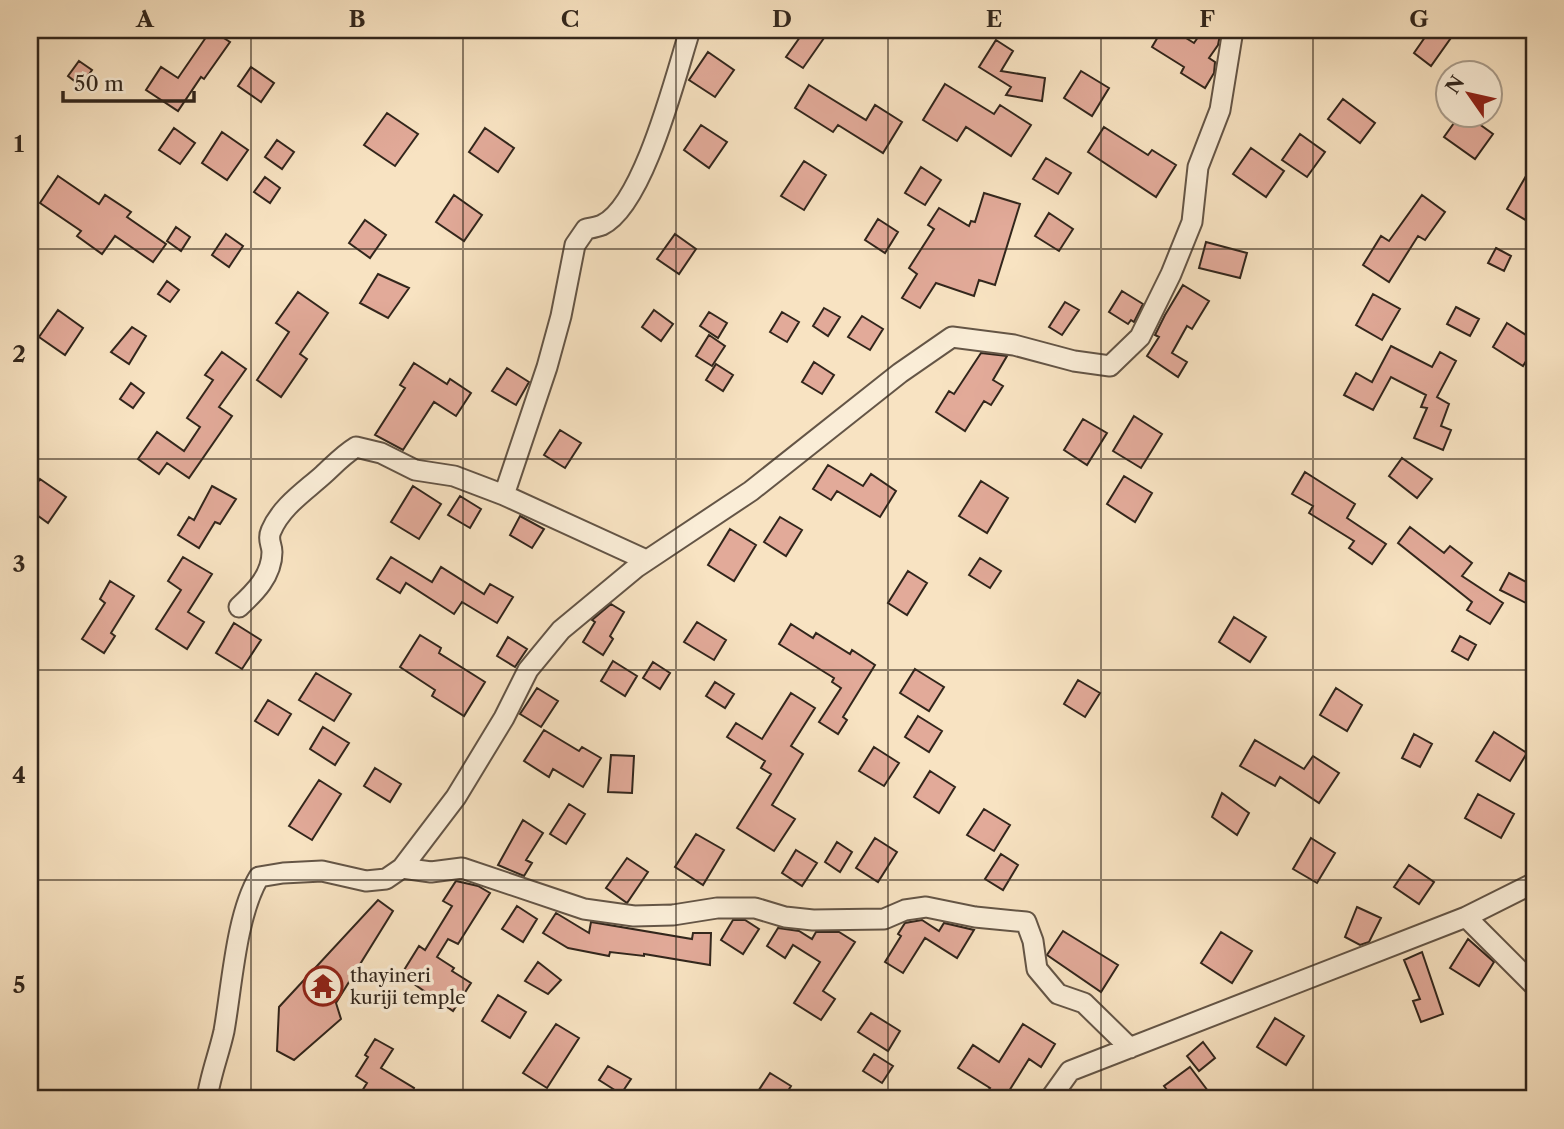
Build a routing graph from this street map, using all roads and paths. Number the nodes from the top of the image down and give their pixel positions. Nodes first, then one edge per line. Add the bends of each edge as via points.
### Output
1 (690, 30) edge
2 (1233, 30) edge
3 (504, 495) junction
4 (646, 560) junction
5 (239, 607) dead end
6 (402, 868) junction
7 (1534, 883) edge
8 (1466, 917) junction
9 (1534, 985) edge
10 (1130, 1048) junction
11 (207, 1099) edge
12 (1050, 1099) edge

1 - 3 street via 651,155 616,213 603,225 586,229 575,245 547,367
2 - 4 street via 1220,110 1198,167 1192,222 1140,337 1110,366 952,337 751,491
3 - 4 street
3 - 5 street via 454,476 415,470 356,447 292,501 270,532 272,551 260,587
4 - 6 street via 561,630 528,670 456,797
6 - 10 street via 431,872 462,868 584,909 634,916 755,908 813,920 884,919 905,909 926,907 1026,922 1037,969 1051,986 1058,994 1084,1003
6 - 11 street via 386,879 366,881 322,871 259,877 238,942
7 - 8 street
8 - 9 street
8 - 10 street
10 - 12 street via 1070,1071

